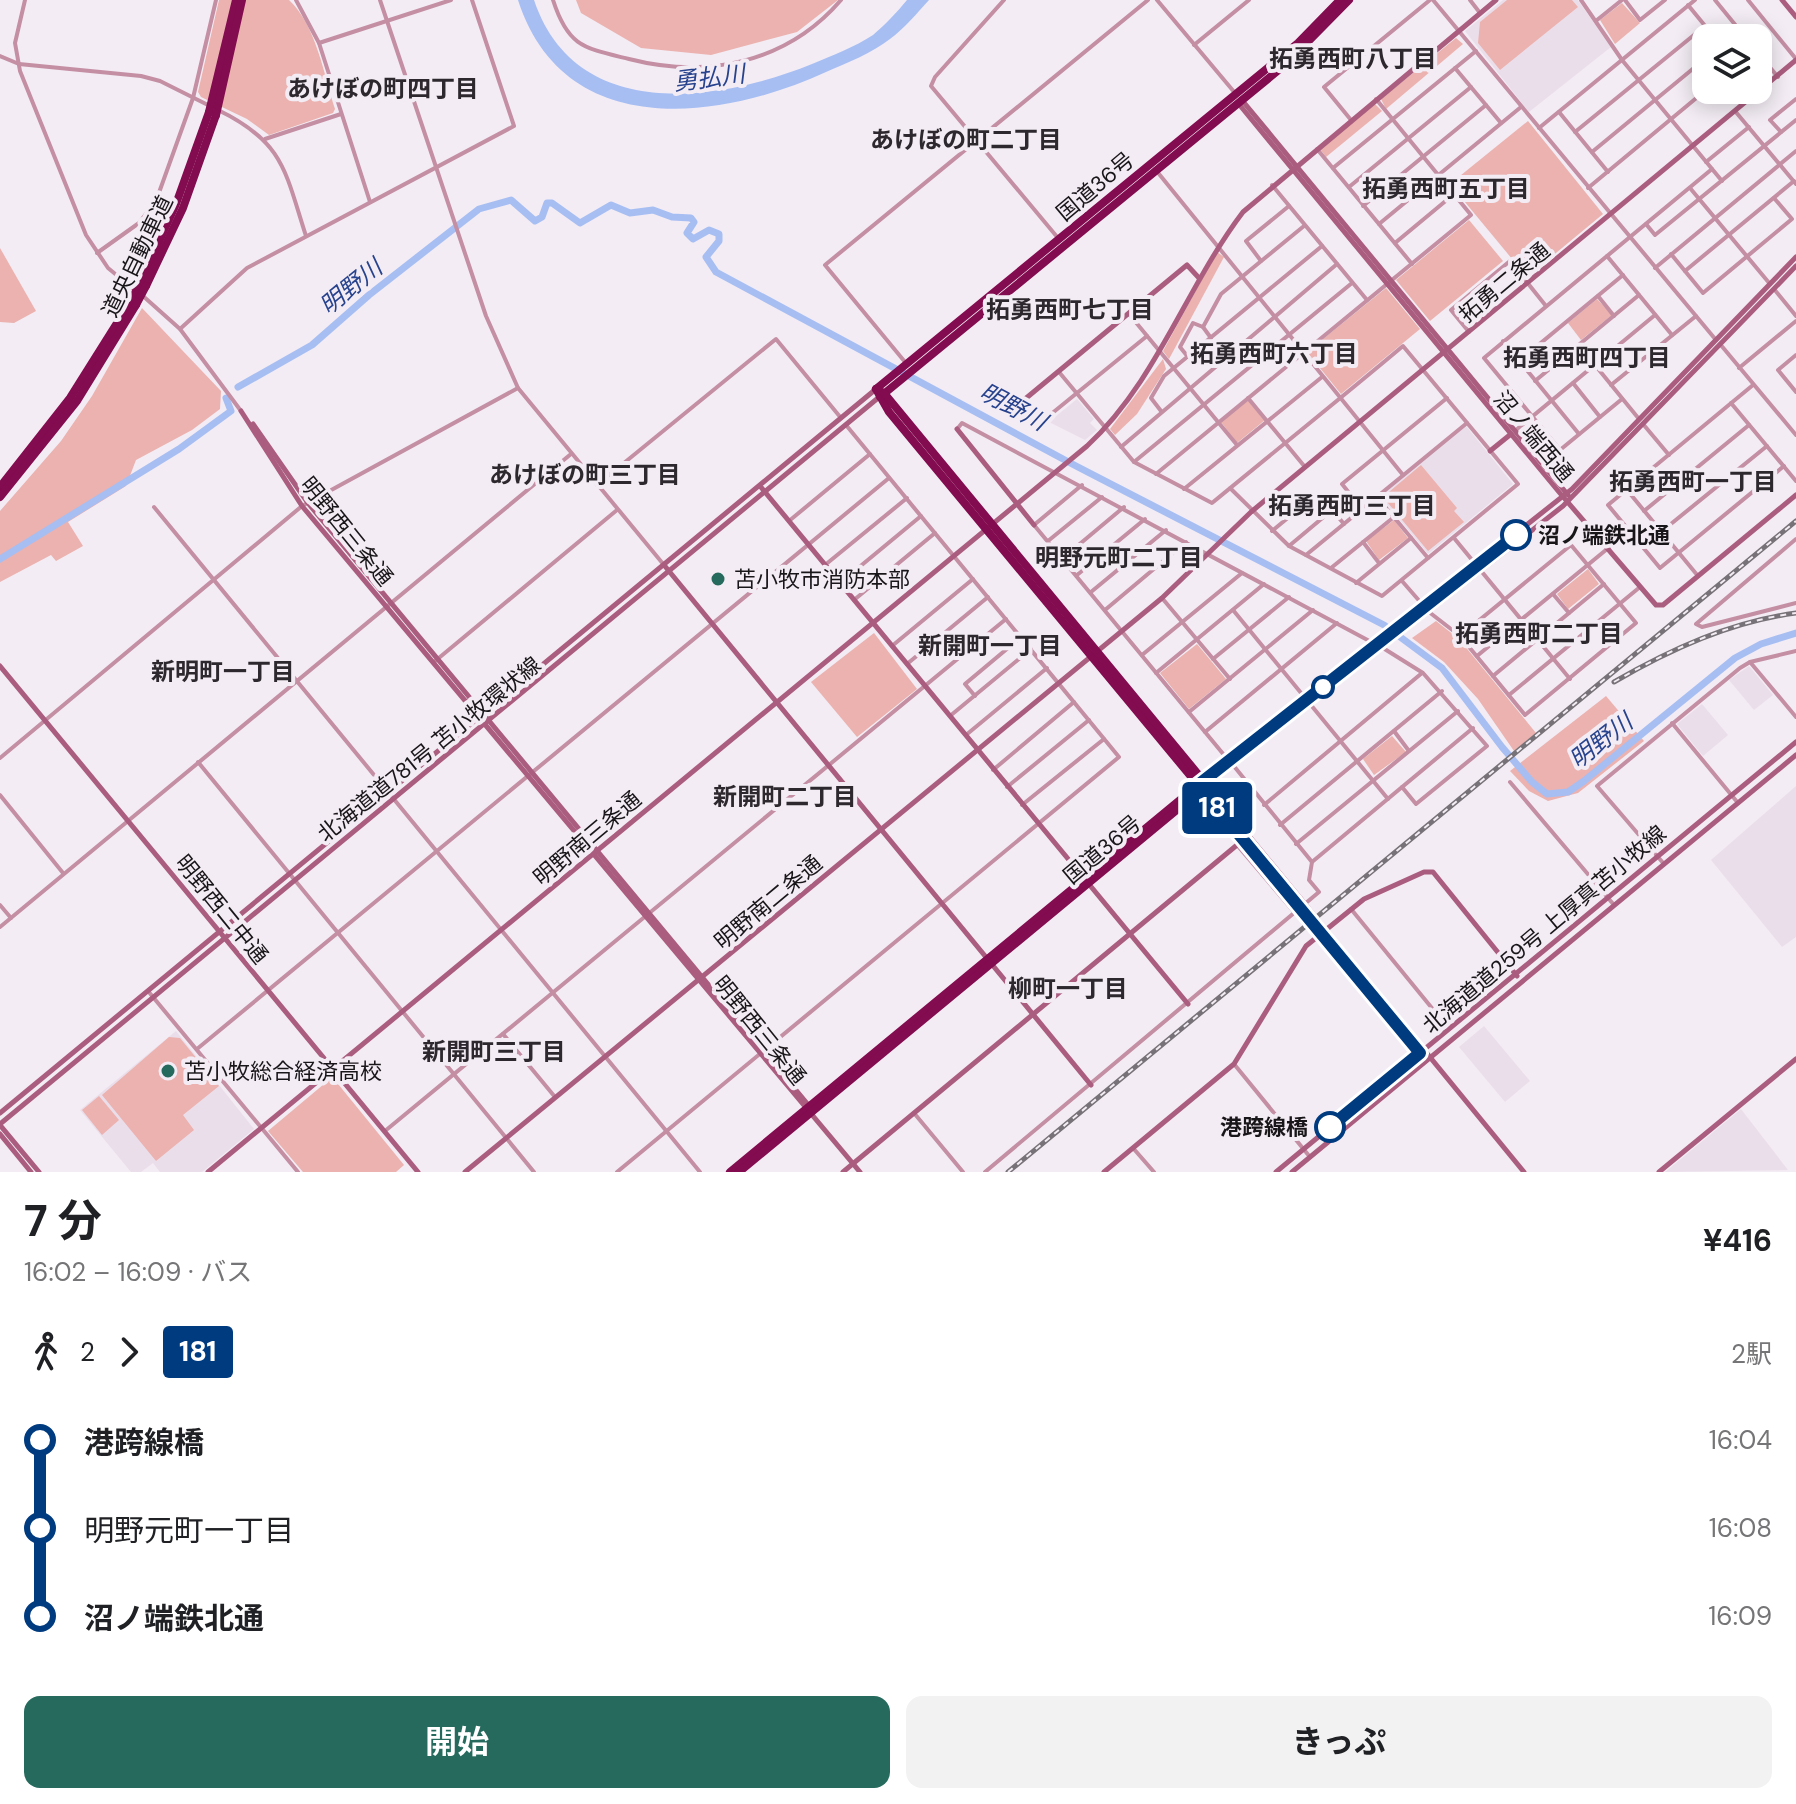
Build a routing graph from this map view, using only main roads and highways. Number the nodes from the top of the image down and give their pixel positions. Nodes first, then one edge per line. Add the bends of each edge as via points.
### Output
1 (236, 0) edge
2 (242, 0) edge
3 (1340, 0) edge
4 (1349, 0) edge
5 (1238, 98) junction
6 (212, 113) junction
7 (133, 303) junction
8 (0, 487) edge
9 (0, 497) edge
10 (809, 1109) junction
11 (730, 1172) edge
12 (739, 1172) edge

1 - 6 highway, 道央自動車道, bridge
2 - 6 highway, 道央自動車道, bridge
3 - 5 highway, 国道36号
4 - 5 highway, 国道36号 via 1317,36
5 - 10 highway, 国道36号 via 879,393 1203,785
6 - 7 highway, 道央自動車道, bridge
7 - 8 highway, 道央自動車道 via 70,398
7 - 9 highway, 道央自動車道 via 77,401
10 - 11 highway, 国道36号
10 - 12 highway, 国道36号

